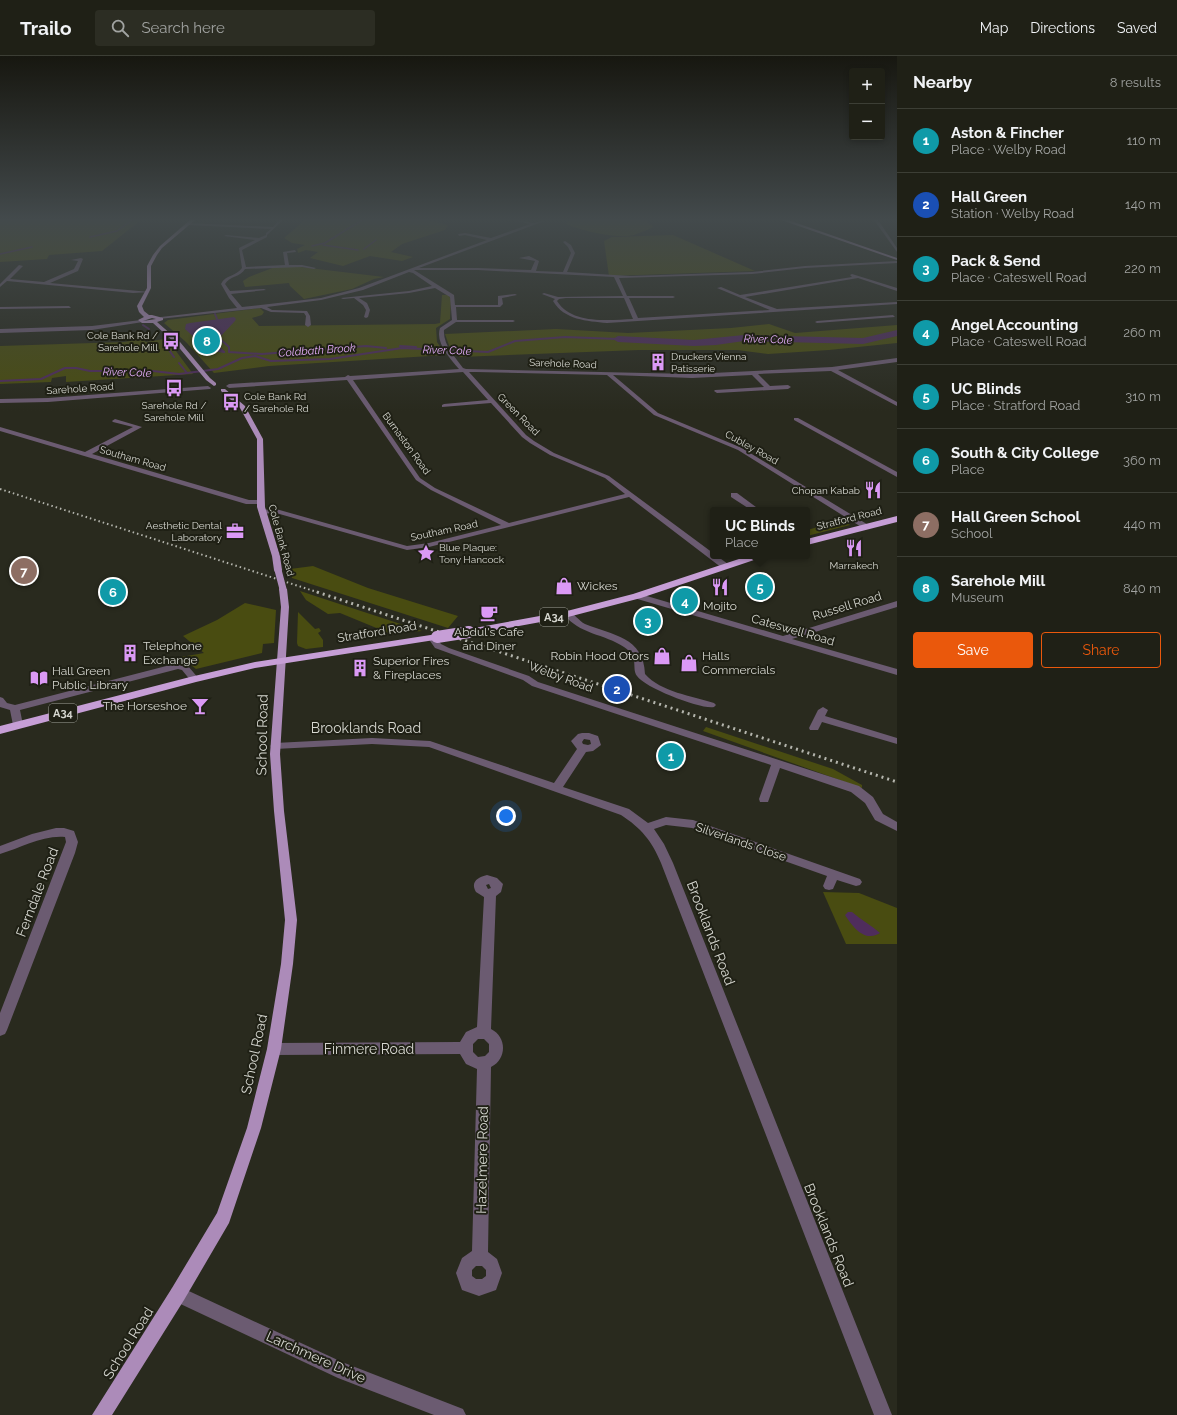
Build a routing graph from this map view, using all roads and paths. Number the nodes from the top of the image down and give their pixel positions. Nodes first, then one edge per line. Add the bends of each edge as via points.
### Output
1 (40, 283) edge
2 (148, 283) edge
3 (223, 283) edge
4 (375, 283) edge
5 (431, 283) edge
6 (619, 283) edge
7 (818, 283) edge
8 (877, 283) edge
9 (46, 284) joint
10 (436, 287) junction
11 (719, 288) dead end
12 (264, 290) dead end
13 (897, 290) edge
14 (148, 292) junction
15 (228, 293) junction
16 (544, 294) dead end
17 (515, 295) dead end
18 (740, 296) junction
19 (624, 297) junction
20 (673, 297) dead end
21 (322, 298) junction
22 (356, 298) junction
23 (558, 298) junction
24 (897, 303) edge
25 (262, 306) junction
26 (452, 306) junction
27 (69, 307) dead end
28 (0, 308) edge
29 (240, 308) junction
30 (817, 308) junction
31 (776, 311) junction
32 (824, 312) dead end
33 (830, 316) dead end
34 (893, 316) dead end
35 (148, 317) junction
36 (366, 317) dead end
37 (161, 318) junction
38 (864, 318) junction
39 (837, 320) junction
40 (141, 321) junction
41 (455, 321) junction
42 (513, 321) dead end
43 (637, 321) junction
44 (154, 322) junction
45 (817, 322) dead end
46 (870, 322) dead end
47 (308, 325) dead end
48 (0, 331) edge
49 (897, 360) edge
50 (832, 369) junction
51 (464, 370) junction
52 (609, 374) junction
53 (754, 374) junction
54 (348, 377) junction
55 (788, 387) dead end
56 (218, 388) junction
57 (769, 388) junction
58 (717, 391) dead end
59 (0, 401) edge
60 (491, 401) junction
61 (897, 404) edge
62 (444, 406) dead end
63 (796, 419) dead end
64 (115, 421) dead end
65 (148, 424) dead end
66 (139, 428) junction
67 (0, 429) edge
68 (86, 454) junction
69 (897, 475) edge
70 (630, 495) junction
71 (734, 495) dead end
72 (260, 502) junction
73 (752, 507) edge
74 (262, 512) junction
75 (897, 519) edge
76 (507, 525) junction
77 (866, 526) junction
78 (810, 541) edge
79 (710, 555) edge
80 (716, 559) edge
81 (747, 559) edge
82 (725, 566) junction
83 (637, 596) junction
84 (897, 604) edge
85 (568, 614) junction
86 (434, 638) junction
87 (782, 639) junction
88 (283, 660) junction
89 (896, 672) edge
90 (194, 679) junction
91 (0, 700) edge
92 (711, 705) dead end
93 (15, 708) junction
94 (18, 725) junction
95 (814, 728) dead end
96 (0, 730) edge
97 (897, 741) edge
98 (275, 746) junction
99 (583, 748) dead end
100 (778, 763) junction
101 (556, 789) junction
102 (764, 799) dead end
103 (647, 827) junction
104 (897, 827) edge
105 (0, 850) edge
106 (834, 874) junction
107 (856, 882) dead end
108 (829, 886) dead end
109 (490, 894) dead end
110 (0, 1030) edge
111 (484, 1033) junction
112 (464, 1048) junction
113 (274, 1049) junction
114 (484, 1062) junction
115 (480, 1258) dead end
116 (178, 1294) junction
117 (101, 1415) edge
118 (457, 1415) edge
119 (883, 1415) edge

1 - 9 street
2 - 14 main road
3 - 15 street
4 - 21 street
5 - 10 street
6 - 19 street
7 - 18 street
8 - 13 street
9 - 14 street
10 - 22 street
10 - 26 street via 452,296
11 - 18 street
12 - 15 street
14 - 35 main road via 140,304 142,312
15 - 29 street
16 - 23 street
17 - 26 street via 502,296 500,306
18 - 31 street
19 - 20 street
19 - 23 street
19 - 43 street
21 - 22 street
21 - 25 street
22 - 36 street via 366,304
23 - 43 street via 555,301 557,307 576,317 607,322
24 - 30 street
25 - 29 street
25 - 47 street via 271,311 305,312 308,316
26 - 41 street
27 - 28 street
29 - 37 street
30 - 31 street
30 - 32 street
31 - 43 street
33 - 39 street
34 - 38 street
35 - 37 main road
35 - 40 main road
37 - 44 main road
38 - 39 street
38 - 46 street
39 - 45 street
40 - 44 main road
40 - 48 street via 92,328
41 - 42 street
41 - 51 street, Green Road via 441,332 444,345
44 - 56 main road, Cole Bank Road via 178,343
49 - 50 street, Sarehole Road
50 - 53 street, Sarehole Road
50 - 61 street
51 - 52 street, Sarehole Road
51 - 54 street, Sarehole Road
51 - 60 street, Green Road
52 - 53 street, Sarehole Road
52 - 77 street, Cubley Road via 656,414 740,449
53 - 57 street
54 - 56 street, Sarehole Road
54 - 76 street, Burnaston Road via 421,482
55 - 57 street
56 - 59 street, Sarehole Road
56 - 72 main road, Cole Bank Road via 243,407 260,438
57 - 58 street
60 - 62 street
60 - 70 street, Green Road via 532,442 552,454 607,477
63 - 69 street
64 - 66 street
65 - 66 street
66 - 68 street
67 - 68 street, Southam Road
68 - 72 street, Southam Road via 249,502
70 - 76 street, Southam Road
70 - 79 street, Green Road
71 - 73 street
72 - 74 main road, Cole Bank Road
74 - 76 street, Southam Road via 276,511 407,548 429,545
74 - 88 main road, Cole Bank Road, bridge via 283,589
75 - 77 highway, Stratford Road
77 - 78 highway, Stratford Road
80 - 82 street, Green Road
81 - 82 highway, Stratford Road / A34
82 - 83 highway, Stratford Road / A34
83 - 85 highway, Stratford Road / A34
83 - 87 street, Cateswell Road
84 - 87 street, Russell Road
85 - 86 highway, Stratford Road / A34, bridge
85 - 92 street via 582,626 613,637 634,650 641,665 640,674 647,682
86 - 88 highway, Stratford Road / A34
86 - 100 street, Welby Road via 438,646 446,650 526,678 535,684
87 - 89 street, Cateswell Road
88 - 90 highway, Stratford Road / A34
88 - 98 main road, School Road
90 - 93 street via 185,668 178,666
90 - 94 highway, Stratford Road / A34
91 - 93 street via 3,705
93 - 94 street
94 - 96 highway, Stratford Road / A34
95 - 97 street via 821,714
98 - 101 street, Brooklands Road via 406,741 430,744
98 - 113 main road, School Road via 291,920
99 - 101 street
100 - 102 street
100 - 104 street, Welby Road via 855,789 864,794 879,817
101 - 103 street, Brooklands Road via 625,812
103 - 106 street, Silverlands Close via 666,821 693,824
103 - 119 street, Brooklands Road via 659,844
105 - 110 street, Ferndale Road via 60,832 70,834 72,842
106 - 107 street, Silverlands Close
106 - 108 street
109 - 111 street
111 - 112 street via 470,1036
111 - 114 street via 493,1038 498,1048 494,1057
112 - 113 street, Finmere Road
112 - 114 street via 473,1060
113 - 116 main road, School Road via 254,1128 223,1217
114 - 115 street, Hazelmere Road
116 - 117 main road, School Road
116 - 118 street, Larchmere Drive via 338,1369

